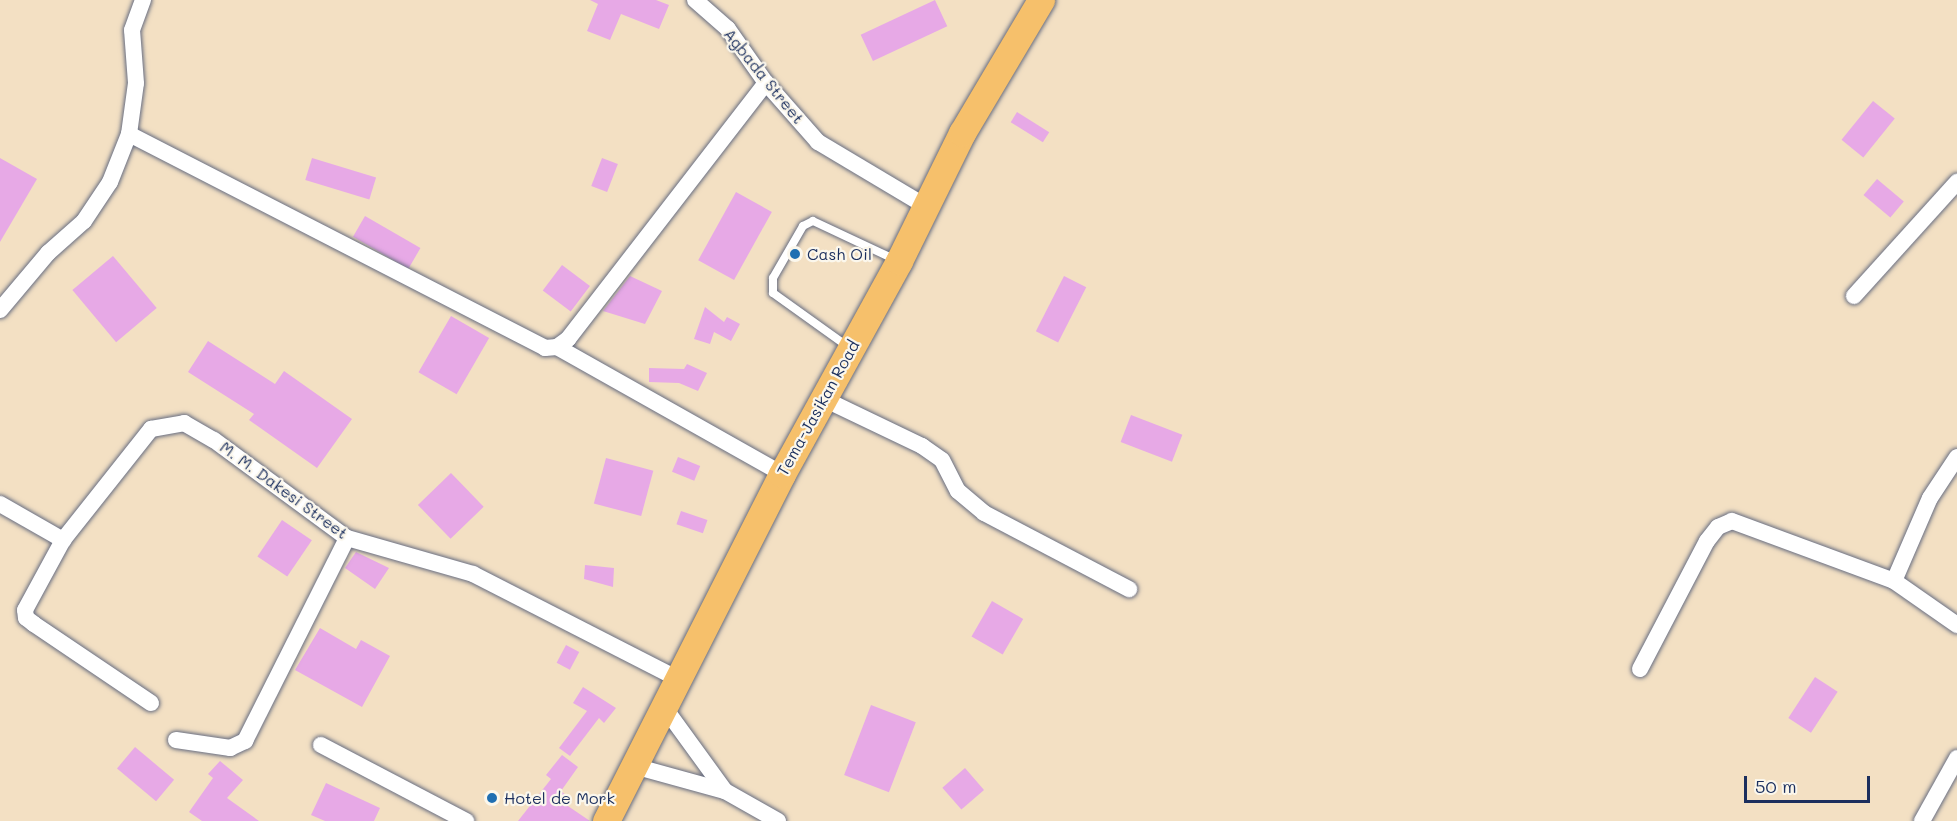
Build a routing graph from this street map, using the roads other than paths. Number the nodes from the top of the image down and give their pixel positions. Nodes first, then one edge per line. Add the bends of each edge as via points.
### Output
1 (143, 0) edge
2 (695, 0) edge
3 (1041, 0) edge
4 (766, 83) junction
5 (129, 134) junction
6 (1957, 182) edge
7 (927, 207) junction
8 (899, 261) junction
9 (1854, 296) dead end
10 (0, 310) edge
11 (557, 347) junction
12 (851, 349) junction
13 (824, 399) junction
14 (1957, 457) edge
15 (782, 474) junction
16 (3, 512) edge
17 (347, 538) junction
18 (63, 540) junction
19 (1894, 581) junction
20 (1129, 589) dead end
21 (1957, 625) edge
22 (1640, 669) dead end
23 (678, 679) junction
24 (152, 703) dead end
25 (664, 707) junction
26 (176, 740) dead end
27 (321, 745) dead end
28 (1957, 758) edge
29 (634, 766) junction
30 (725, 791) junction
31 (466, 821) edge
32 (606, 821) edge
33 (778, 821) edge
34 (1922, 821) edge

1 - 5 street via 132,30 136,83
2 - 4 street, Agbada Street via 728,30
3 - 7 highway, Tema-Jasikan Road via 962,133
4 - 7 street, Agbada Street via 818,142
4 - 11 street via 568,339
5 - 10 street via 110,182 84,220 48,253
5 - 11 street via 544,348
6 - 9 street
7 - 8 highway, Tema-Jasikan Road
8 - 12 highway, Tema-Jasikan Road
8 - 12 lane via 813,221 807,222 773,279 773,293
11 - 15 street
12 - 13 highway, Tema-Jasikan Road
13 - 15 highway, Tema-Jasikan Road
13 - 20 street via 922,446 942,460 958,491 984,513
14 - 19 street via 1930,498
15 - 23 highway, Tema-Jasikan Road
16 - 18 street
17 - 18 street, M. M. Dakesi Street via 214,440 184,423 151,429
17 - 23 street, M. M. Dakesi Street via 473,574
17 - 26 street via 245,741 230,748
18 - 24 street, M. M. Dakesi Street via 25,610 26,618
19 - 21 street
19 - 22 street via 1732,521 1718,527 1707,541
23 - 25 highway, Tema-Jasikan Road
25 - 29 highway, Tema-Jasikan Road
25 - 30 street
27 - 31 street
28 - 34 street
29 - 30 street
29 - 32 highway, Tema-Jasikan Road
30 - 33 street

